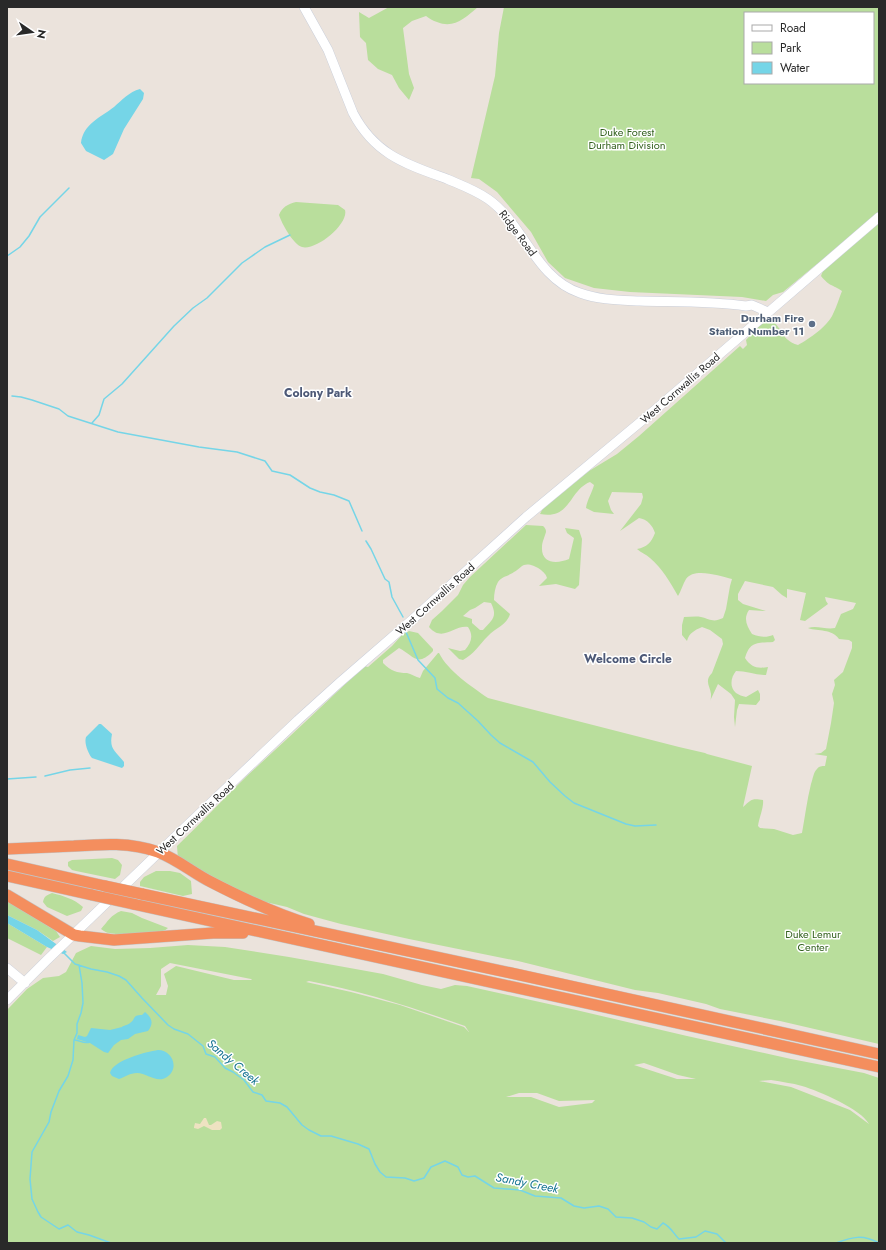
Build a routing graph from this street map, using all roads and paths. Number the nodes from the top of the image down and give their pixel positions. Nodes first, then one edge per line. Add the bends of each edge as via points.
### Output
1 (304, 7) edge
2 (879, 217) edge
3 (746, 306) junction
4 (768, 312) junction
5 (760, 320) junction
6 (7, 849) edge
7 (159, 852) junction
8 (7, 864) edge
9 (7, 876) edge
10 (7, 895) edge
11 (266, 933) junction
12 (74, 935) junction
13 (394, 948) junction
14 (7, 968) edge
15 (25, 983) junction
16 (7, 1000) edge
17 (879, 1054) edge
18 (879, 1067) edge

1 - 3 street, Ridge Road via 328,50 353,113 372,140 397,159 468,188 488,199 507,216 539,262 562,285 575,292 601,298
2 - 4 street, West Cornwallis Road
3 - 4 street, Ridge Road via 752,305
3 - 5 street
4 - 5 street, West Cornwallis Road
5 - 7 street, West Cornwallis Road via 526,517 298,720
6 - 7 highway via 113,844
7 - 12 street, West Cornwallis Road
7 - 13 highway via 211,882 271,910
8 - 13 highway, bridge
9 - 11 highway, bridge
10 - 12 highway
11 - 12 highway via 213,933 114,940
11 - 18 highway
12 - 15 street, West Cornwallis Road
13 - 17 highway
14 - 15 street
15 - 16 street, West Cornwallis Road

